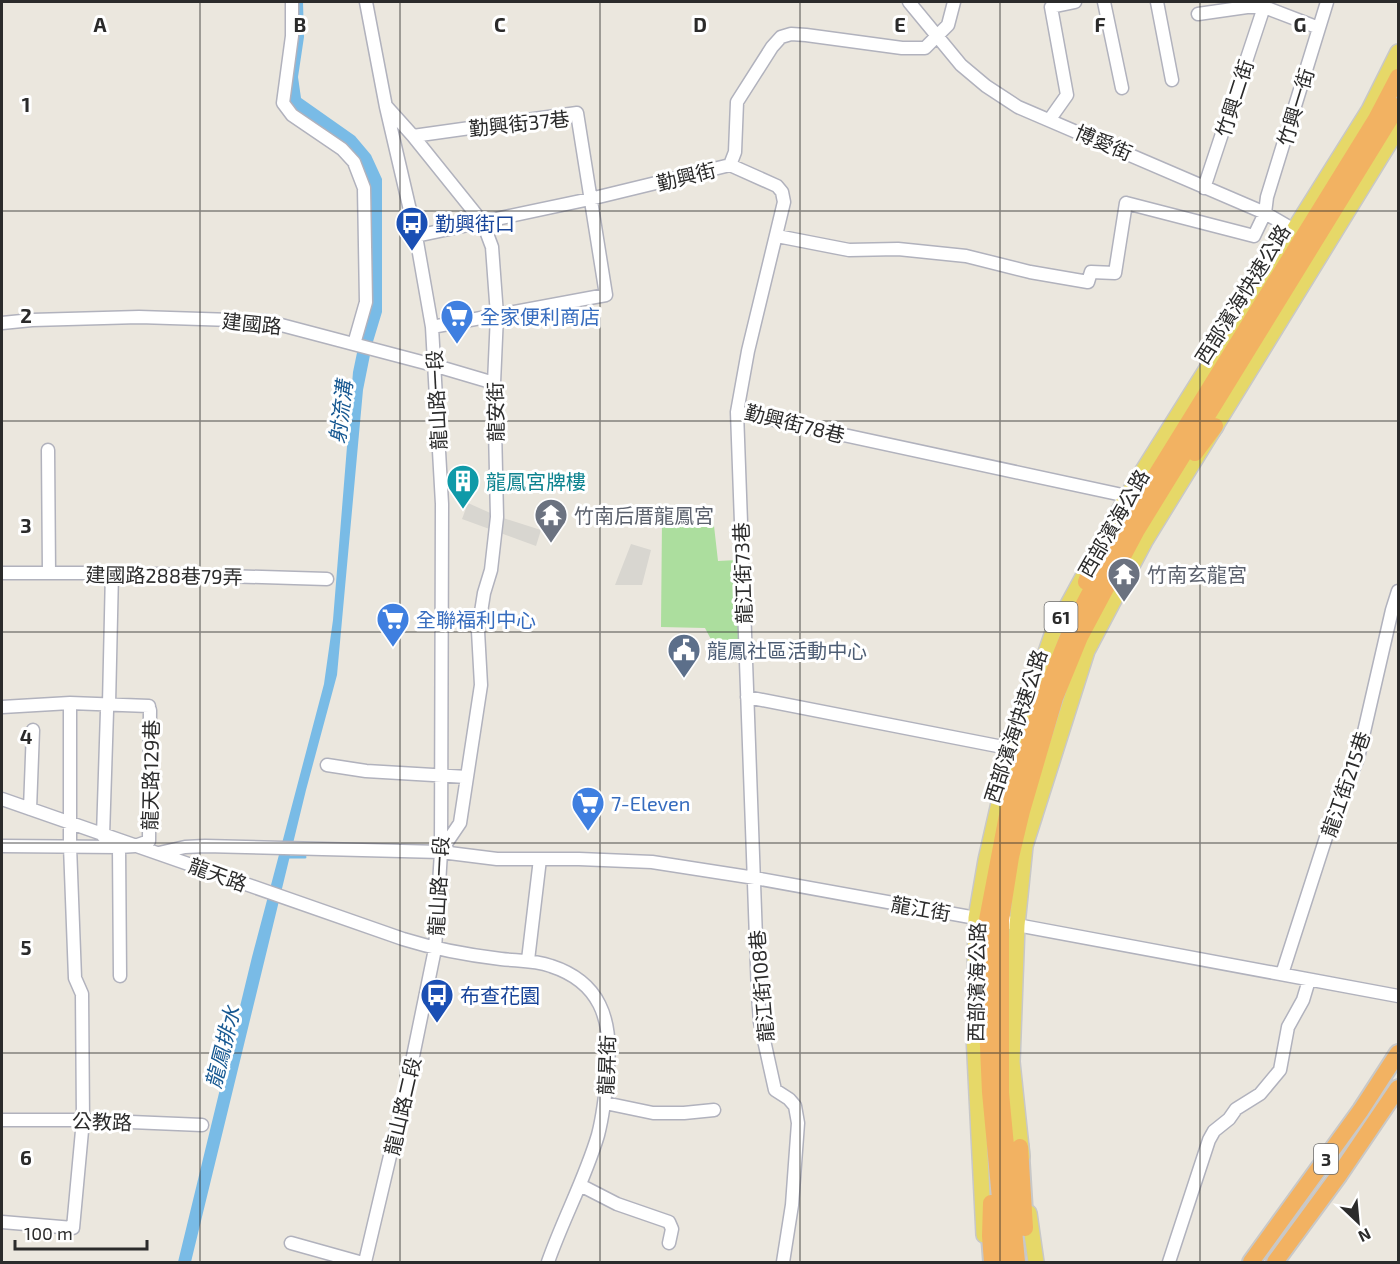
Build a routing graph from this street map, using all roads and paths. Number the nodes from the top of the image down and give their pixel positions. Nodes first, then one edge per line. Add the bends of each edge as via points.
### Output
1 (292, 2) edge
2 (366, 2) edge
3 (909, 2) edge
4 (954, 2) edge
5 (1075, 2) edge
6 (1104, 2) edge
7 (1157, 2) edge
8 (1327, 2) edge
9 (1264, 7) junction
10 (1198, 15) dead end
11 (1319, 28) junction
12 (937, 38) junction
13 (1398, 52) edge
14 (1398, 77) edge
15 (1172, 80) dead end
16 (1122, 88) dead end
17 (386, 106) junction
18 (1398, 106) edge
19 (1050, 119) junction
20 (1398, 129) edge
21 (413, 136) junction
22 (730, 165) junction
23 (1204, 188) junction
24 (590, 199) junction
25 (1265, 213) junction
26 (483, 223) junction
27 (416, 236) junction
28 (777, 236) junction
29 (1309, 240) junction
30 (497, 315) junction
31 (2, 323) edge
32 (432, 327) junction
33 (355, 344) junction
34 (434, 365) junction
35 (494, 383) junction
36 (737, 412) junction
37 (1215, 426) junction
38 (48, 450) dead end
39 (1127, 496) junction
40 (1137, 530) junction
41 (1096, 552) junction
42 (112, 572) junction
43 (2, 573) edge
44 (49, 573) junction
45 (327, 579) dead end
46 (1398, 591) edge
47 (1072, 627) junction
48 (747, 697) junction
49 (70, 703) junction
50 (2, 707) edge
51 (108, 708) junction
52 (33, 730) dead end
53 (1013, 749) junction
54 (327, 765) dead end
55 (441, 776) junction
56 (467, 777) junction
57 (2, 799) edge
58 (30, 809) junction
59 (70, 823) junction
60 (104, 836) junction
61 (2, 846) edge
62 (70, 846) junction
63 (135, 846) junction
64 (119, 847) junction
65 (441, 852) junction
66 (159, 853) junction
67 (540, 859) junction
68 (755, 878) junction
69 (995, 921) junction
70 (435, 949) junction
71 (528, 960) junction
72 (1282, 974) junction
73 (120, 976) dead end
74 (1307, 983) junction
75 (1398, 996) edge
76 (1398, 1053) edge
77 (1398, 1088) edge
78 (605, 1103) junction
79 (714, 1110) dead end
80 (2, 1120) edge
81 (83, 1120) junction
82 (202, 1125) dead end
83 (1006, 1142) junction
84 (580, 1185) junction
85 (2, 1222) edge
86 (291, 1243) dead end
87 (669, 1243) dead end
88 (1026, 1261) edge
89 (359, 1263) edge
90 (365, 1263) edge
91 (548, 1263) edge
92 (783, 1263) edge
93 (985, 1263) edge
94 (992, 1263) edge
95 (1006, 1263) edge
96 (1169, 1263) edge
97 (1251, 1263) edge
98 (1275, 1263) edge

1 - 33 street via 292,36 283,103 292,115 342,149 354,162 364,188 366,302
2 - 17 street, 龍山路一段
3 - 12 street, 博愛街
4 - 12 street via 948,25
5 - 19 street via 1051,7 1067,95
6 - 16 street
7 - 15 street
8 - 11 street, 竹興一街
9 - 10 street
9 - 11 street
9 - 23 street, 竹興二街
11 - 25 street, 竹興一街
12 - 19 street, 博愛街 via 986,86 1018,107
12 - 22 street, 勤興街 via 925,48 902,48 806,35 781,37 737,102 735,152
13 - 29 main road, 西部濱海公路 / 61
14 - 29 highway, 西部濱海快速公路 / 61
17 - 21 street, 龍安街
17 - 27 street, 龍山路一段
18 - 29 highway, 西部濱海快速公路 / 61
19 - 23 street, 博愛街
20 - 29 main road, 西部濱海公路 / 61
21 - 24 street, 勤興街37巷 via 577,113
21 - 26 street, 龍安街
22 - 24 street, 勤興街
22 - 28 street, 勤興街78巷 via 777,186 782,192 784,202
23 - 25 street, 博愛街
24 - 26 street, 勤興街
24 - 30 street via 606,295
25 - 28 street via 1254,236 1126,203 1115,273 1091,272 1088,282 966,256 898,249 849,250
25 - 29 street, 博愛街
26 - 27 street, 勤興街
26 - 30 street, 龍安街 via 492,247
27 - 32 street, 龍山路一段
28 - 36 street, 勤興街78巷
29 - 37 main road, 西部濱海公路 / 61
29 - 39 main road, 西部濱海公路 / 61
29 - 40 highway, 西部濱海快速公路 / 61
29 - 47 highway, 西部濱海快速公路 / 61 via 1130,515
30 - 32 street
30 - 35 street, 龍安街
31 - 33 street, 建國路 via 139,317 266,321
32 - 34 street, 龍山路一段
33 - 34 street, 建國路
34 - 35 street, 建國路
34 - 55 street, 龍山路一段 via 442,504
35 - 56 street, 龍安街 via 497,517 491,570 480,612 481,685
36 - 39 street, 勤興街78巷
36 - 48 street, 龍江街73巷
37 - 40 highway
37 - 69 main road, 西部濱海公路 / 61 via 1145,541 1087,651 1025,846
38 - 44 street
39 - 41 main road, 西部濱海公路 / 61
40 - 69 highway, 西部濱海快速公路 / 61 via 1080,638 1056,698
41 - 47 highway
41 - 53 main road, 西部濱海公路 / 61 via 1053,632
42 - 44 street, 建國路288巷79弄
42 - 45 street, 建國路288巷79弄
42 - 51 street
43 - 44 street, 建國路288巷79弄
46 - 72 street, 龍江街215巷 via 1358,758 1329,828
47 - 69 highway, 西部濱海快速公路 / 61 via 1044,696 1009,805
48 - 53 street
48 - 68 street, 龍江街73巷
49 - 50 street
49 - 51 street
49 - 59 street
51 - 60 street
51 - 63 street, 龍天路129巷 via 149,708 149,841
52 - 58 street
53 - 69 main road, 西部濱海公路 / 61 via 986,860
54 - 55 street
55 - 56 street
55 - 65 street, 龍山路一段
56 - 65 street, 龍安街 via 460,823
57 - 58 street, 龍天路
58 - 59 street, 龍天路
59 - 60 street, 龍天路
59 - 62 street
60 - 63 street, 龍天路
61 - 62 street
62 - 64 street
62 - 81 street via 75,978 82,994
63 - 64 street
63 - 66 street, 龍天路
64 - 73 street
65 - 66 street, 龍江街 via 205,846
65 - 67 street, 龍江街 via 497,859
65 - 70 street, 龍山路一段
66 - 70 street, 龍天路
67 - 68 street, 龍江街 via 652,862
67 - 71 street
68 - 69 street, 龍江街
68 - 92 street, 龍江街108巷 via 760,1022 775,1090 795,1106 798,1123
69 - 72 street, 龍江街
69 - 83 main road, 西部濱海公路 / 61 via 1012,1062
69 - 83 highway, 西部濱海快速公路 / 61 via 986,1000
69 - 93 main road, 西部濱海公路 / 61 via 974,1035
70 - 71 street, 龍昇街
70 - 90 street, 龍山路二段
71 - 78 street, 龍昇街 via 569,973 589,989 604,1012 609,1043
72 - 74 street, 龍江街
74 - 75 street, 龍江街
74 - 96 street via 1303,1000 1288,1027 1280,1070 1260,1094 1236,1109 1209,1140
76 - 97 highway, 3
77 - 98 highway, 3
78 - 79 street via 653,1113
78 - 84 street, 龍昇街
80 - 81 street, 公教路
81 - 82 street, 公教路
81 - 85 street via 73,1228
83 - 88 highway
83 - 94 highway via 990,1236
83 - 95 highway, 西部濱海快速公路 / 61
84 - 87 street via 617,1204 669,1222
84 - 91 street, 龍昇街
86 - 89 street

